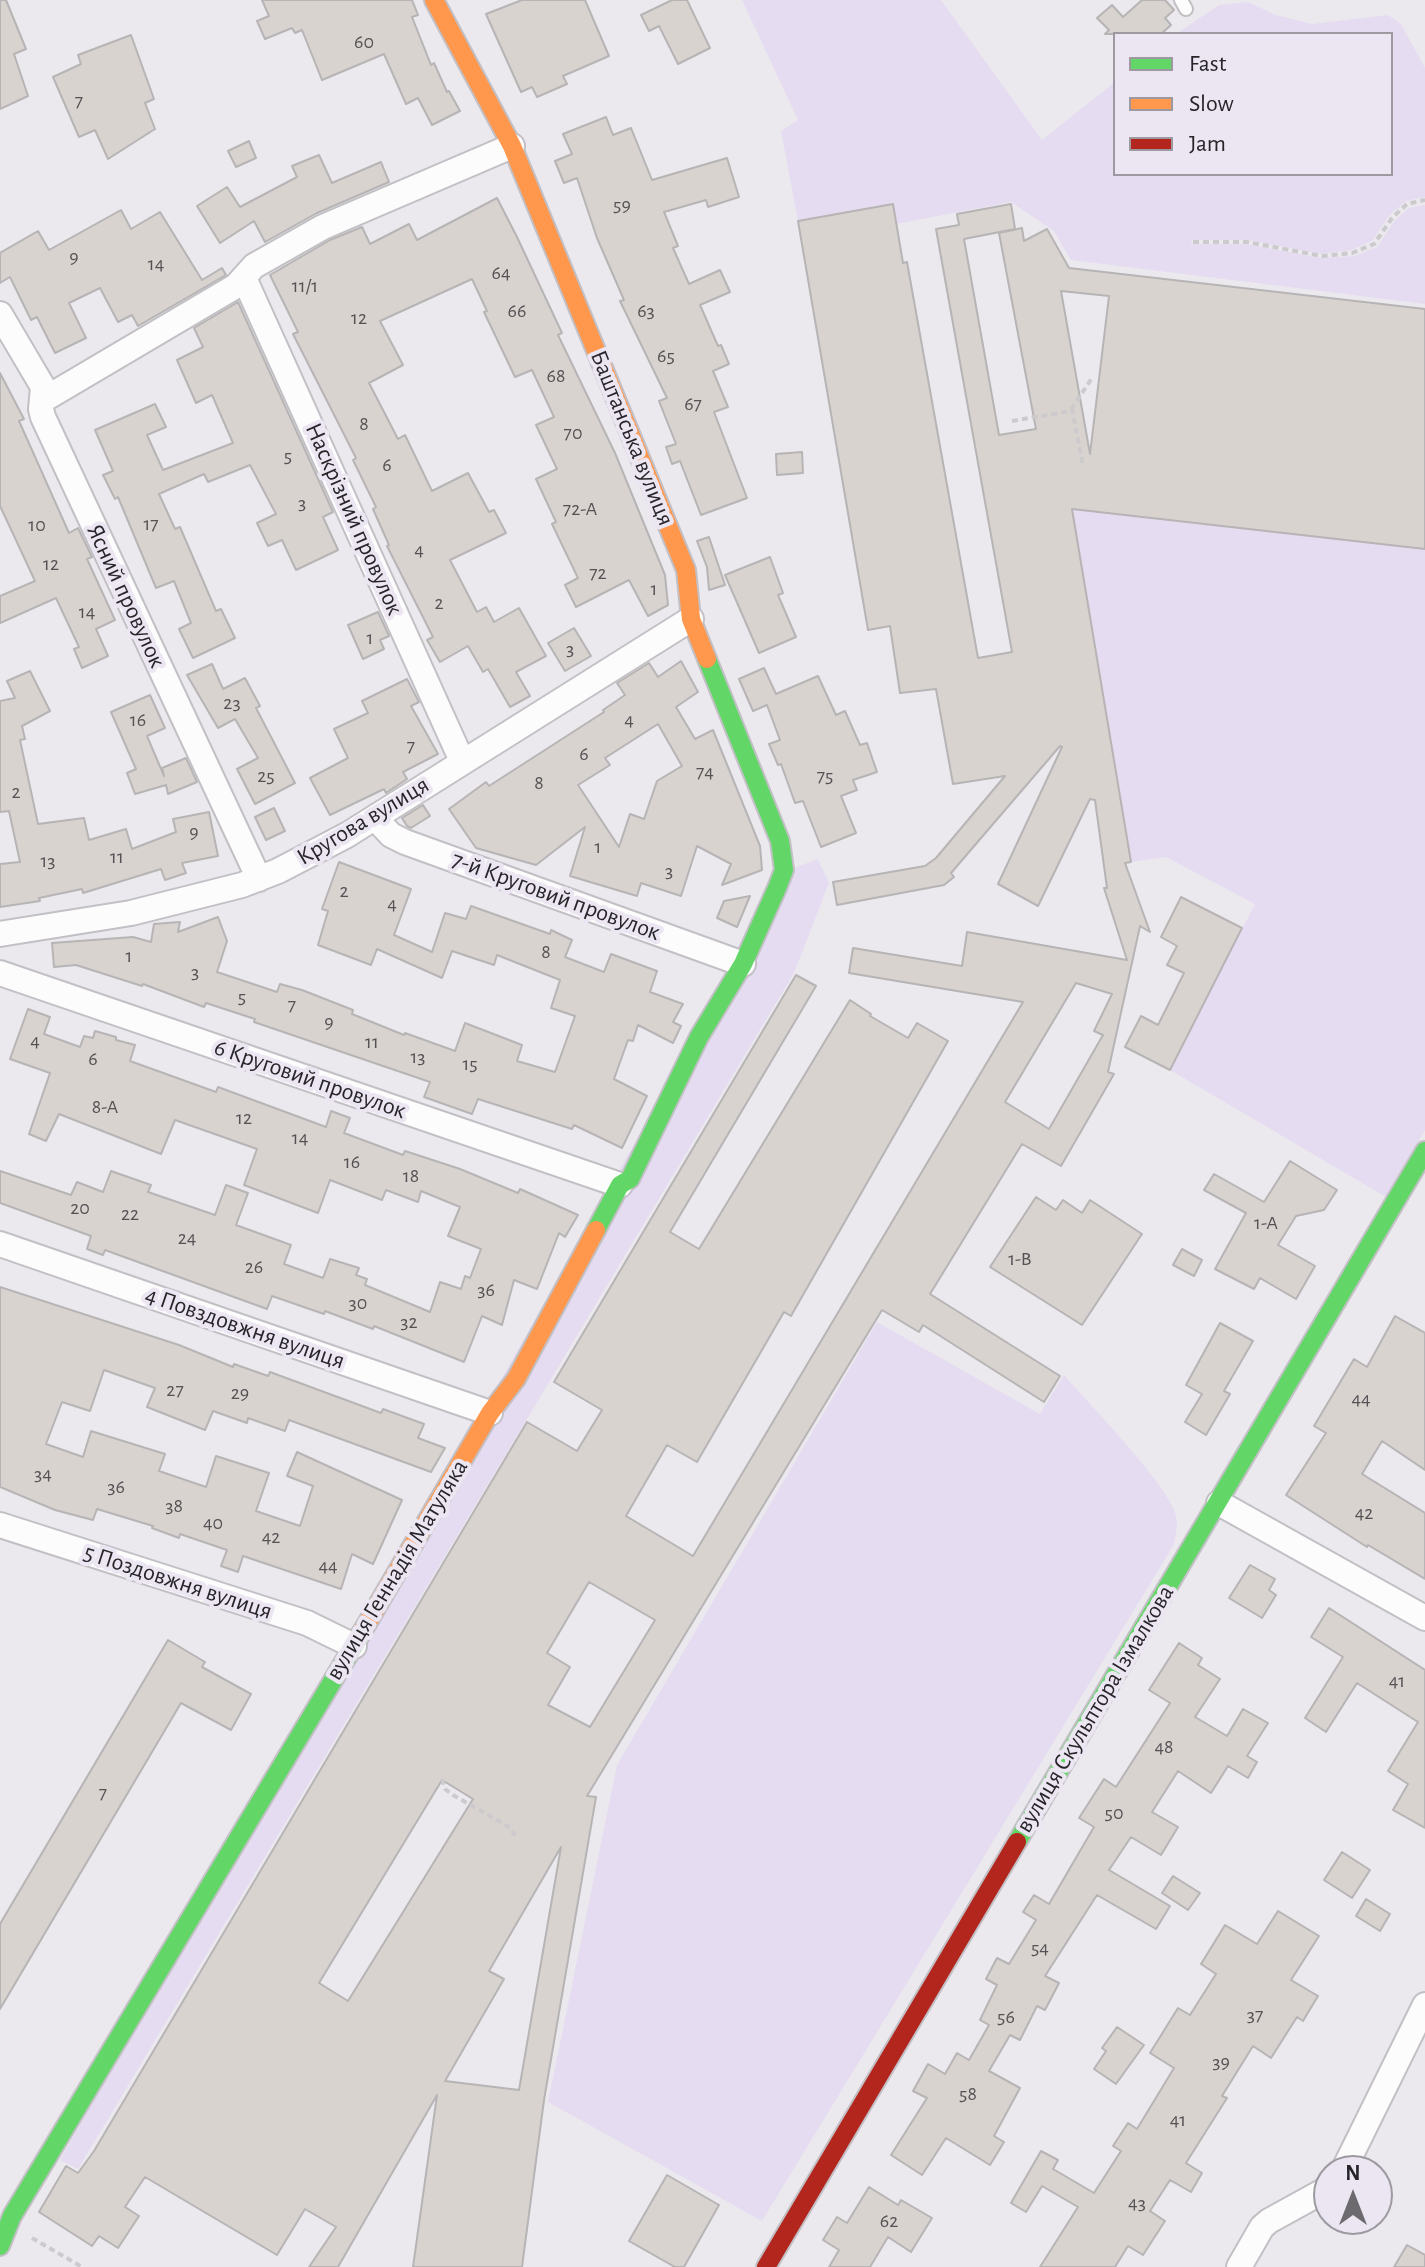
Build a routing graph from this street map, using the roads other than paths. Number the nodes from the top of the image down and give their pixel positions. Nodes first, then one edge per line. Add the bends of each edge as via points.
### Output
1 (434, 0) edge
2 (512, 146) junction
3 (244, 278) junction
4 (0, 314) edge
5 (43, 400) junction
6 (691, 619) junction
7 (462, 761) junction
8 (375, 818) junction
9 (259, 879) junction
10 (777, 888) joint
11 (0, 934) edge
12 (743, 964) junction
13 (0, 973) edge
14 (1425, 1151) edge
15 (620, 1185) junction
16 (0, 1244) edge
17 (490, 1413) junction
18 (1219, 1503) junction
19 (0, 1525) edge
20 (1425, 1618) edge
21 (354, 1646) junction
22 (1425, 2005) edge
23 (1351, 2155) edge
24 (1313, 2197) edge
25 (0, 2246) edge
26 (766, 2267) edge
27 (1239, 2267) edge

1 - 2 street, Баштанська вулиця
2 - 3 street via 323,227 254,266
2 - 6 street, Баштанська вулиця via 686,570
3 - 5 street
3 - 7 street, Наскрізний провулок
4 - 5 street, Ясний провулок via 43,387
5 - 9 street, Ясний провулок via 43,417
6 - 7 street, Кругова вулиця
6 - 10 street, Баштанська вулиця via 780,841 784,870
7 - 8 street, Кругова вулиця
8 - 9 street, Кругова вулиця
8 - 12 street, 7-й Круговий провулок via 405,842
9 - 11 street, Кругова вулиця via 131,913
10 - 12 street, вулиця Геннадія Матуляка
12 - 15 street, вулиця Геннадія Матуляка via 699,1037 630,1179
13 - 15 street, 6 Круговий провулок
14 - 18 street, вулиця Скульптора Ізмалкова
15 - 17 street, вулиця Геннадія Матуляка via 516,1379
16 - 17 street, 4 Повздовжня вулиця
17 - 21 street, вулиця Геннадія Матуляка
18 - 20 street
18 - 26 street, вулиця Скульптора Ізмалкова
19 - 21 street, 5 Поздовжня вулиця via 307,1623
21 - 25 street, вулиця Геннадія Матуляка
22 - 23 street
24 - 27 street via 1262,2227

